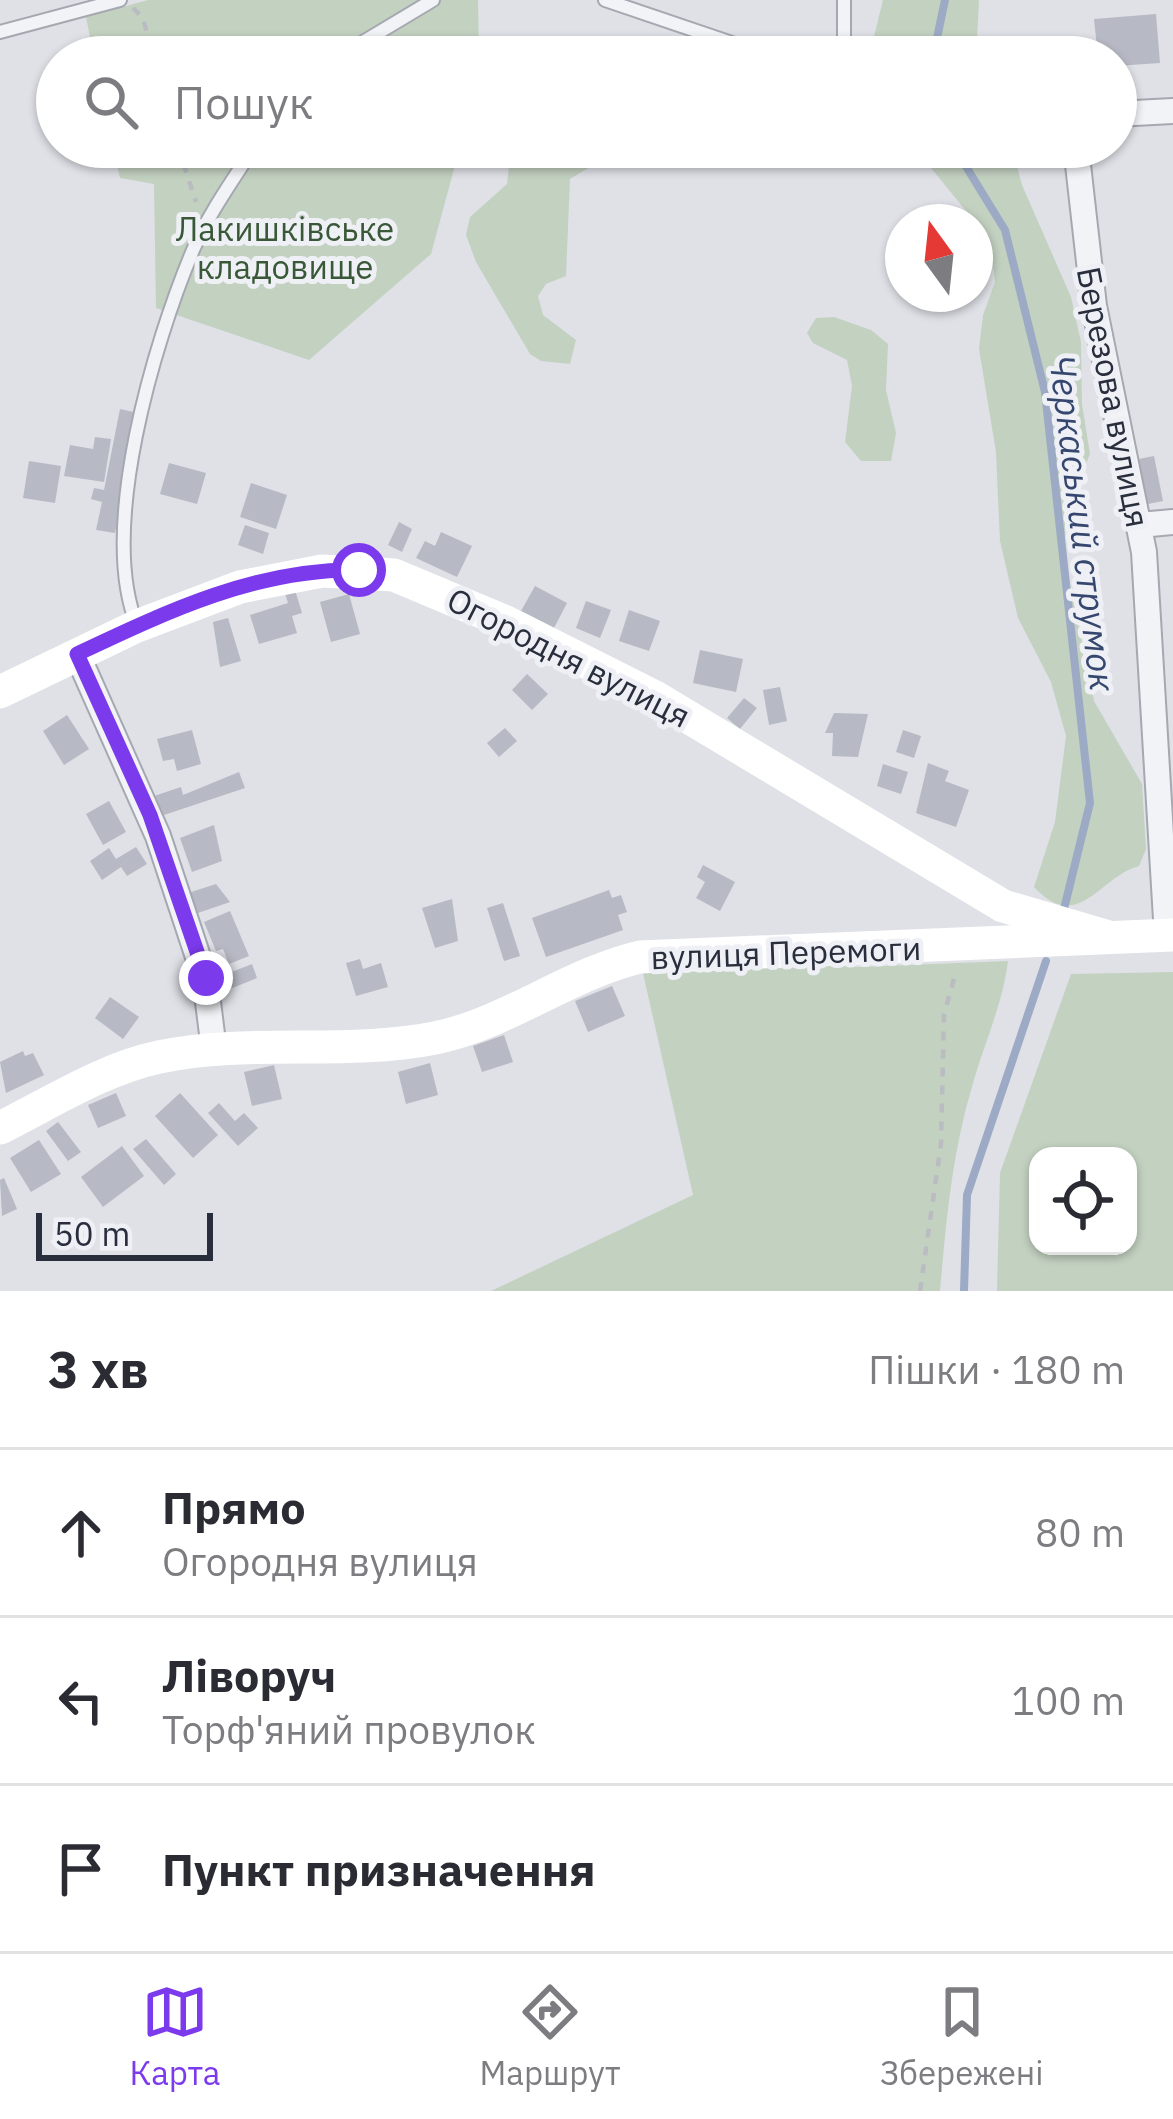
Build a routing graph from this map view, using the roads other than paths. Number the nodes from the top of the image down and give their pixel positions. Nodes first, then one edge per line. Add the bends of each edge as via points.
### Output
1 (123, 0) edge
2 (433, 0) edge
3 (604, 0) edge
4 (844, 0) edge
5 (0, 32) edge
6 (373, 36) edge
7 (710, 36) edge
8 (844, 36) edge
9 (1173, 111) edge
10 (1137, 113) edge
11 (241, 168) edge
12 (1078, 168) edge
13 (1173, 522) edge
14 (1140, 526) junction
15 (137, 626) junction
16 (77, 654) junction
17 (0, 692) edge
18 (1170, 936) edge
19 (1109, 937) junction
20 (214, 1050) junction
21 (0, 1128) edge

1 - 5 lane
2 - 6 lane
3 - 7 lane
4 - 8 lane
9 - 10 street
11 - 15 lane via 202,231 159,354 125,516 125,585
12 - 14 street, Березова вулиця via 1094,306
13 - 14 street
14 - 18 street, Березова вулиця
15 - 16 street, Огородня вулиця
15 - 19 street, Огородня вулиця via 281,576 359,570 410,579 641,690 1003,906
16 - 17 street, Огородня вулиця
16 - 20 street via 158,836 206,978
18 - 19 street, вулиця Перемоги
19 - 20 street, вулиця Перемоги via 659,954 612,964 490,1022 433,1038
20 - 21 street, вулиця Перемоги via 122,1067

